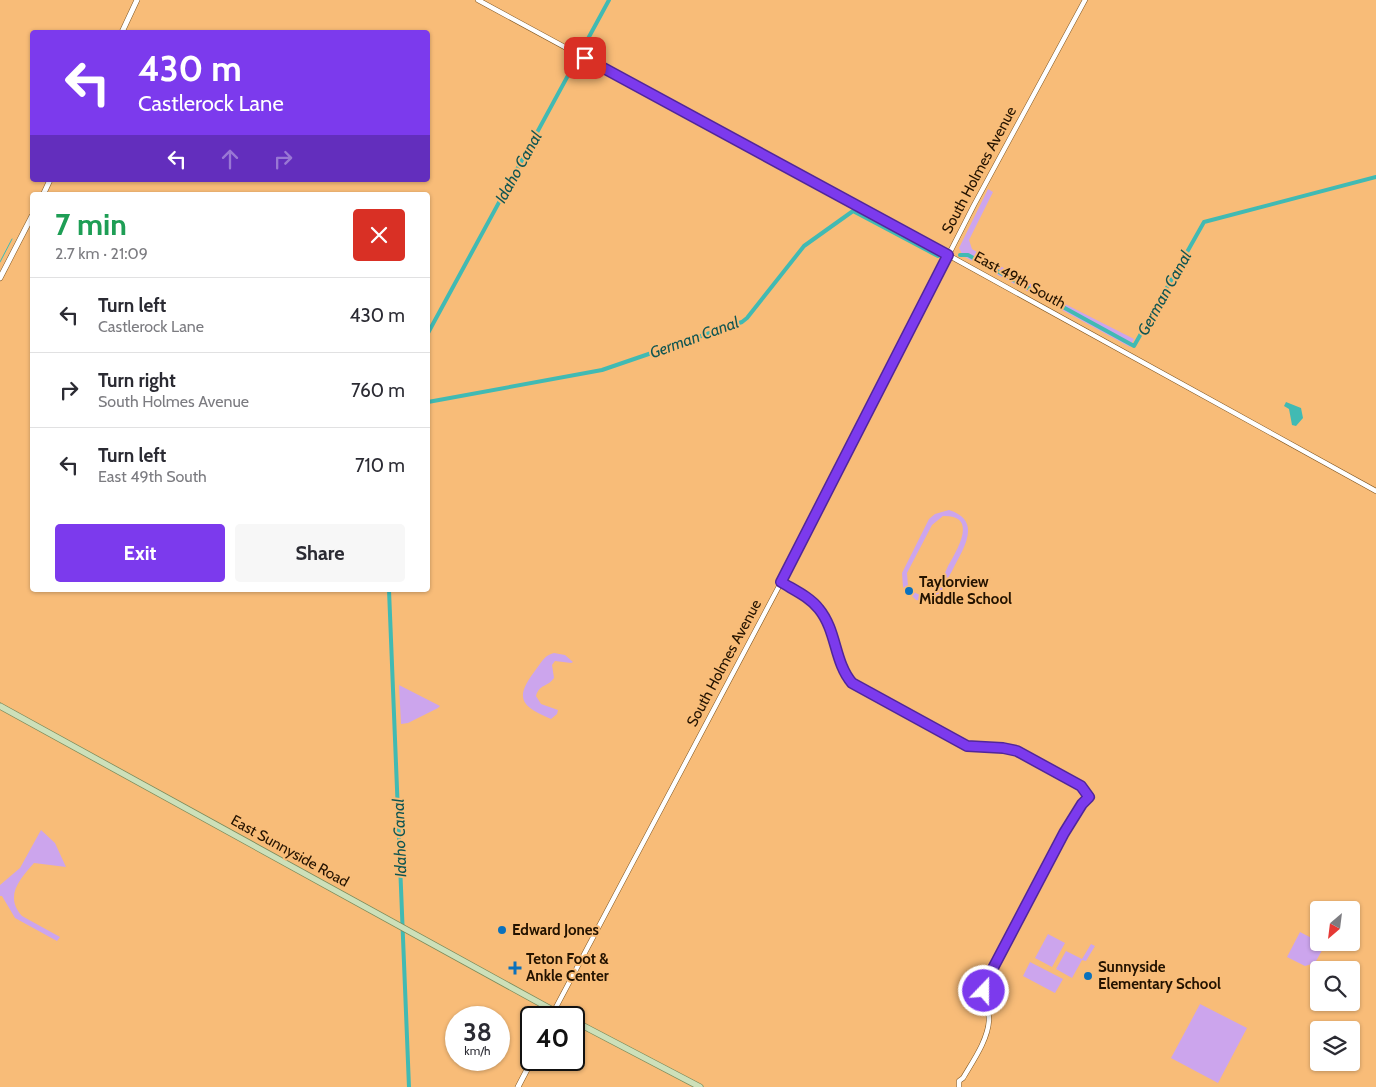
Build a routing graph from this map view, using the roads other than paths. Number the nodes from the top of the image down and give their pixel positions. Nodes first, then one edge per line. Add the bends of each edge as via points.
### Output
1 (137, 0) edge
2 (478, 0) edge
3 (1085, 0) edge
4 (123, 30) edge
5 (30, 220) edge
6 (948, 255) junction
7 (0, 278) edge
8 (1376, 491) edge
9 (781, 582) junction
10 (0, 706) edge
11 (547, 1006) edge
12 (556, 1006) edge
13 (585, 1027) edge
14 (526, 1071) edge
15 (518, 1087) edge
16 (700, 1087) edge
17 (959, 1087) edge

1 - 4 main road
2 - 6 street, East 49th South
3 - 6 street, South Holmes Avenue
5 - 7 main road
6 - 8 street, East 49th South
6 - 9 street, South Holmes Avenue
9 - 12 street, South Holmes Avenue
9 - 17 street via 807,597 821,610 841,667 852,683 967,746 1017,751 1081,786 1089,797 1064,833 985,984 987,1029 968,1071 959,1081
10 - 11 main road, East Sunnyside Road
13 - 16 main road
14 - 15 main road

